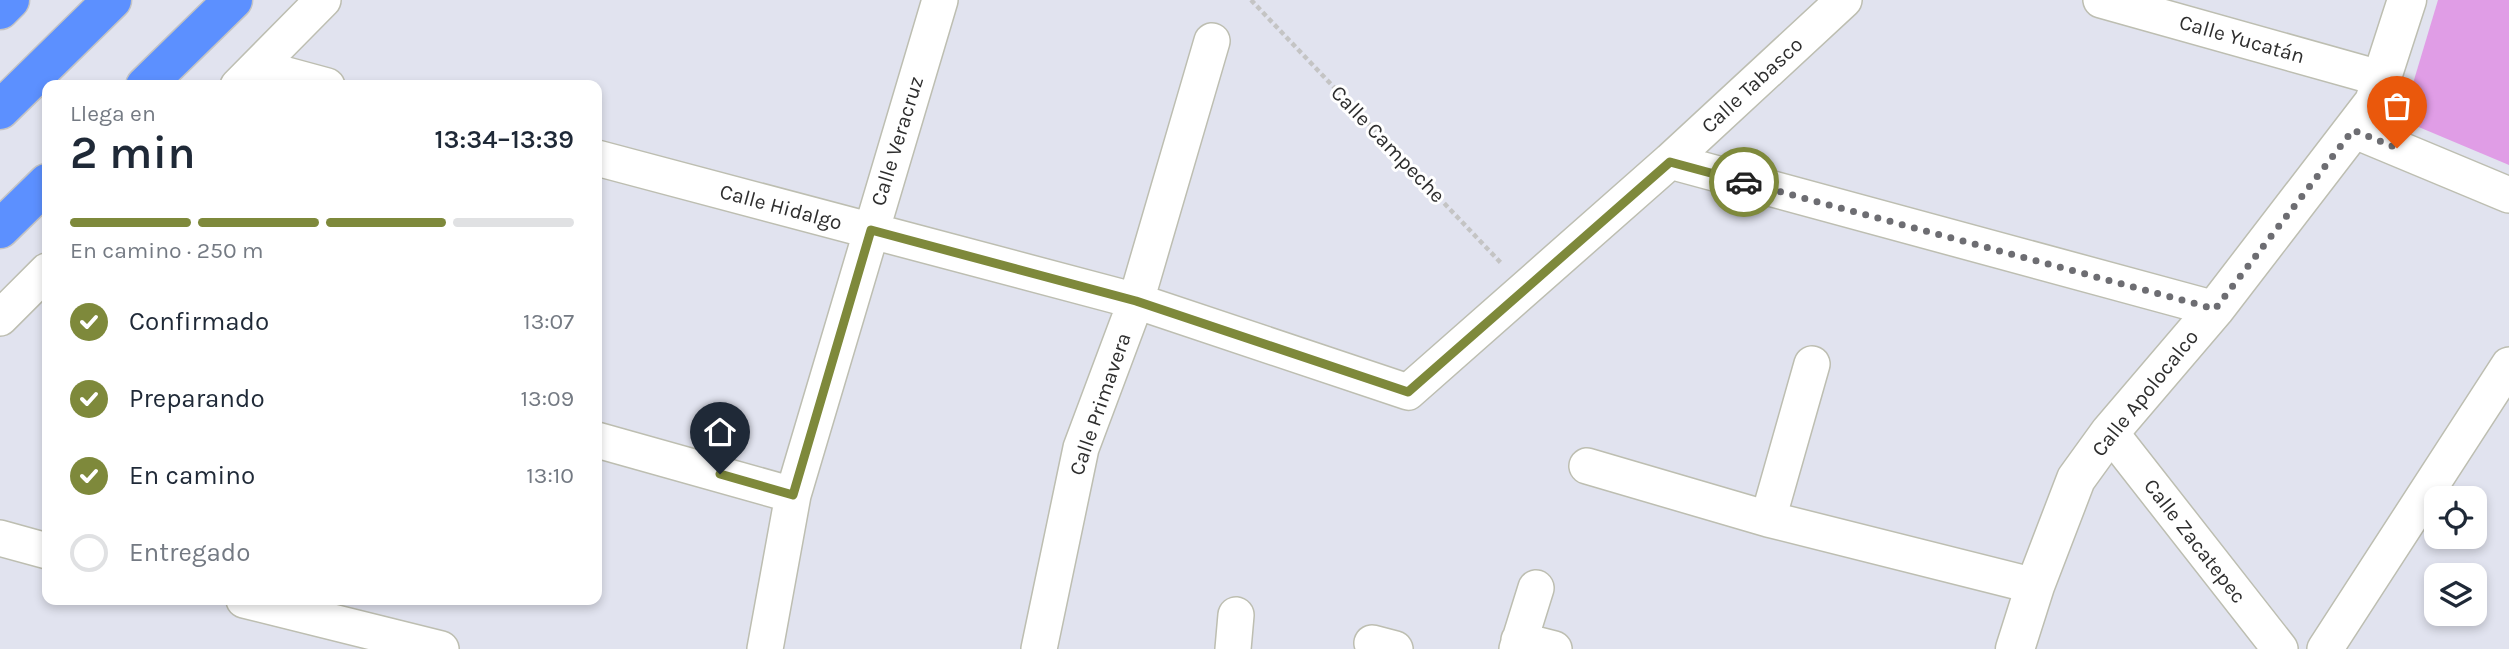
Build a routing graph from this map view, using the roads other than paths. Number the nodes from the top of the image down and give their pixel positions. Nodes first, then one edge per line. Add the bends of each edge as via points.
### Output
1 (10, 0) edge
2 (112, 0) edge
3 (233, 0) edge
4 (323, 0) edge
5 (940, 0) edge
6 (1844, 0) edge
7 (2101, 0) edge
8 (2407, 0) edge
9 (0, 10) edge
10 (1212, 41) dead end
11 (247, 76) edge
12 (2382, 79) junction
13 (151, 80) edge
14 (279, 80) edge
15 (0, 110) edge
16 (2353, 130) junction
17 (602, 159) edge
18 (1670, 162) junction
19 (42, 188) edge
20 (2509, 195) edge
21 (0, 229) edge
22 (871, 230) junction
23 (42, 280) edge
24 (1136, 301) junction
25 (2215, 309) junction
26 (0, 318) edge
27 (1812, 364) dead end
28 (2509, 365) edge
29 (1408, 392) joint
30 (2110, 432) junction
31 (602, 441) edge
32 (1587, 466) dead end
33 (793, 495) junction
34 (1768, 519) junction
35 (0, 538) edge
36 (42, 550) edge
37 (2035, 586) junction
38 (1536, 588) dead end
39 (264, 605) edge
40 (1518, 645) edge
41 (441, 649) edge
42 (765, 649) edge
43 (1039, 649) edge
44 (1553, 649) edge
45 (2015, 649) edge
46 (2280, 649) edge
47 (2325, 649) edge

1 - 9 highway
2 - 15 highway
3 - 13 highway
4 - 11 street
5 - 22 street, Calle Veracruz
6 - 18 street, Calle Tabasco
7 - 12 street, Calle Yucatán
8 - 12 street, Calle Apolocalco
10 - 24 street, Calle Primavera
11 - 14 street
12 - 16 street, Calle Apolocalco via 2374,102
16 - 20 street
16 - 25 street, Calle Apolocalco
17 - 22 street, Calle Hidalgo
18 - 25 street
18 - 29 street, Calle Tabasco
19 - 21 highway
22 - 24 street, Calle Hidalgo
22 - 33 street, Calle Veracruz
23 - 26 street
24 - 29 street, Calle Hidalgo
24 - 43 street, Calle Primavera via 1081,449
25 - 30 street, Calle Apolocalco
27 - 34 street
28 - 47 street
30 - 37 street, Calle Apolocalco via 2076,479
30 - 46 street, Calle Zacatepec
31 - 33 street
32 - 34 street
33 - 42 street, Calle Veracruz
34 - 37 street
35 - 36 street
37 - 45 street, Calle Apolocalco
38 - 40 street
39 - 41 street
40 - 44 street

